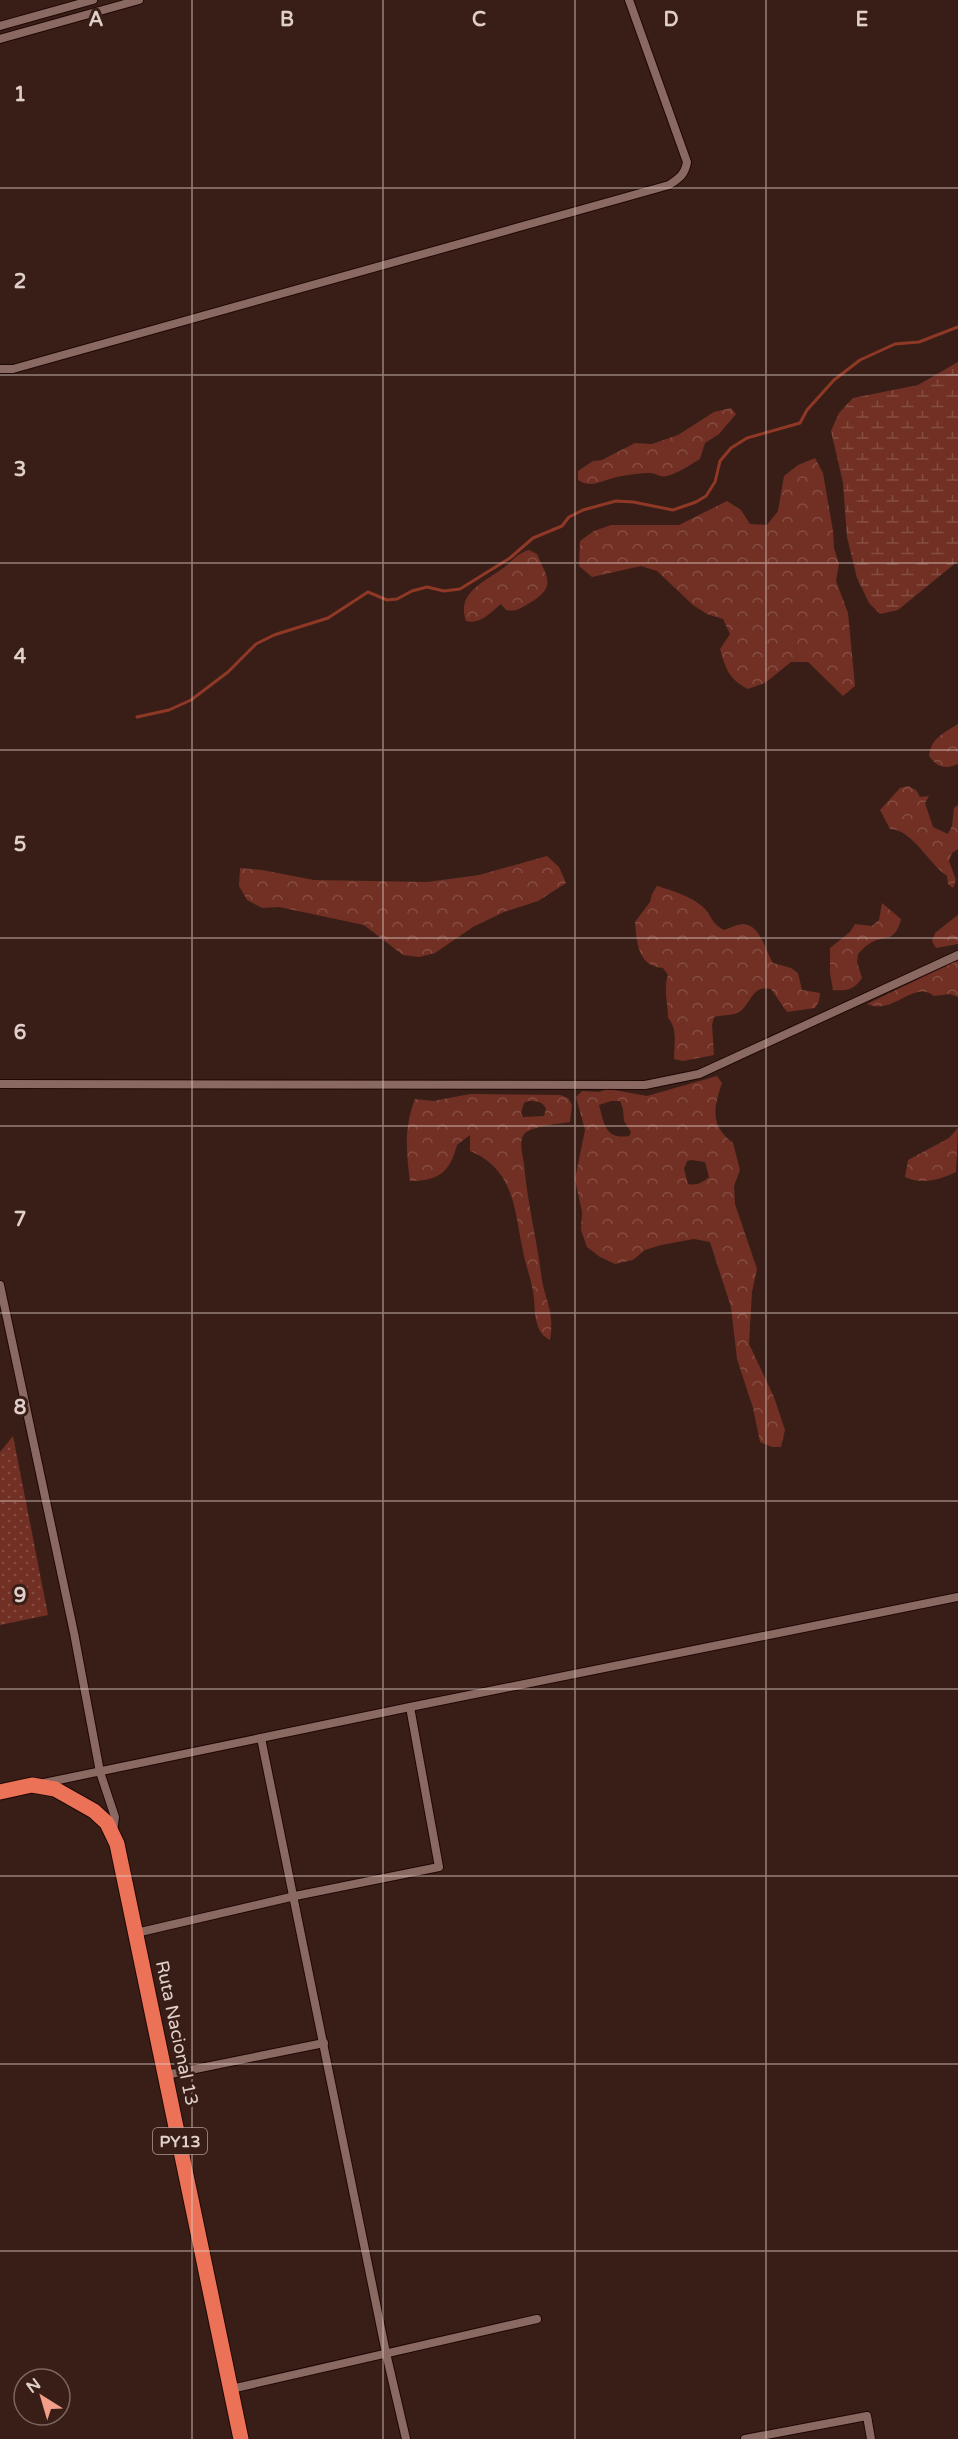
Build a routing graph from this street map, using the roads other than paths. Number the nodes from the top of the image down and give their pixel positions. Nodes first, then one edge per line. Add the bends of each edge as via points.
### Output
1 (93, 0) edge
2 (139, 0) edge
3 (629, 0) edge
4 (0, 26) edge
5 (0, 39) edge
6 (0, 369) edge
7 (958, 955) edge
8 (0, 1084) edge
9 (0, 1285) edge
10 (958, 1597) edge
11 (410, 1707) junction
12 (261, 1738) junction
13 (100, 1772) junction
14 (32, 1785) junction
15 (0, 1792) edge
16 (112, 1834) junction
17 (295, 1896) junction
18 (136, 1934) junction
19 (324, 2043) junction
20 (166, 2075) junction
21 (537, 2319) dead end
22 (386, 2353) junction
23 (231, 2389) junction
24 (241, 2439) edge
25 (406, 2439) edge
26 (745, 2439) edge
27 (871, 2439) edge

1 - 4 street
2 - 5 street
3 - 6 street via 687,162 686,172 680,178 658,188 13,369
7 - 8 street via 699,1074 645,1085
9 - 13 street
10 - 11 street
11 - 12 street
11 - 17 street via 440,1867
12 - 13 street
12 - 17 street
13 - 14 street
13 - 16 street via 115,1817
14 - 15 highway, Ruta Nacional 13 / PY13
14 - 16 highway, Ruta Nacional 13 / PY13 via 74,1798 107,1823
16 - 18 highway, Ruta Nacional 13 / PY13
17 - 18 street
17 - 19 street
18 - 20 highway, Ruta Nacional 13 / PY13
19 - 20 street
19 - 22 street
20 - 23 highway, Ruta Nacional 13 / PY13
21 - 22 street
22 - 23 street
22 - 25 street
23 - 24 highway, Ruta Nacional 13 / PY13
26 - 27 street via 867,2416

